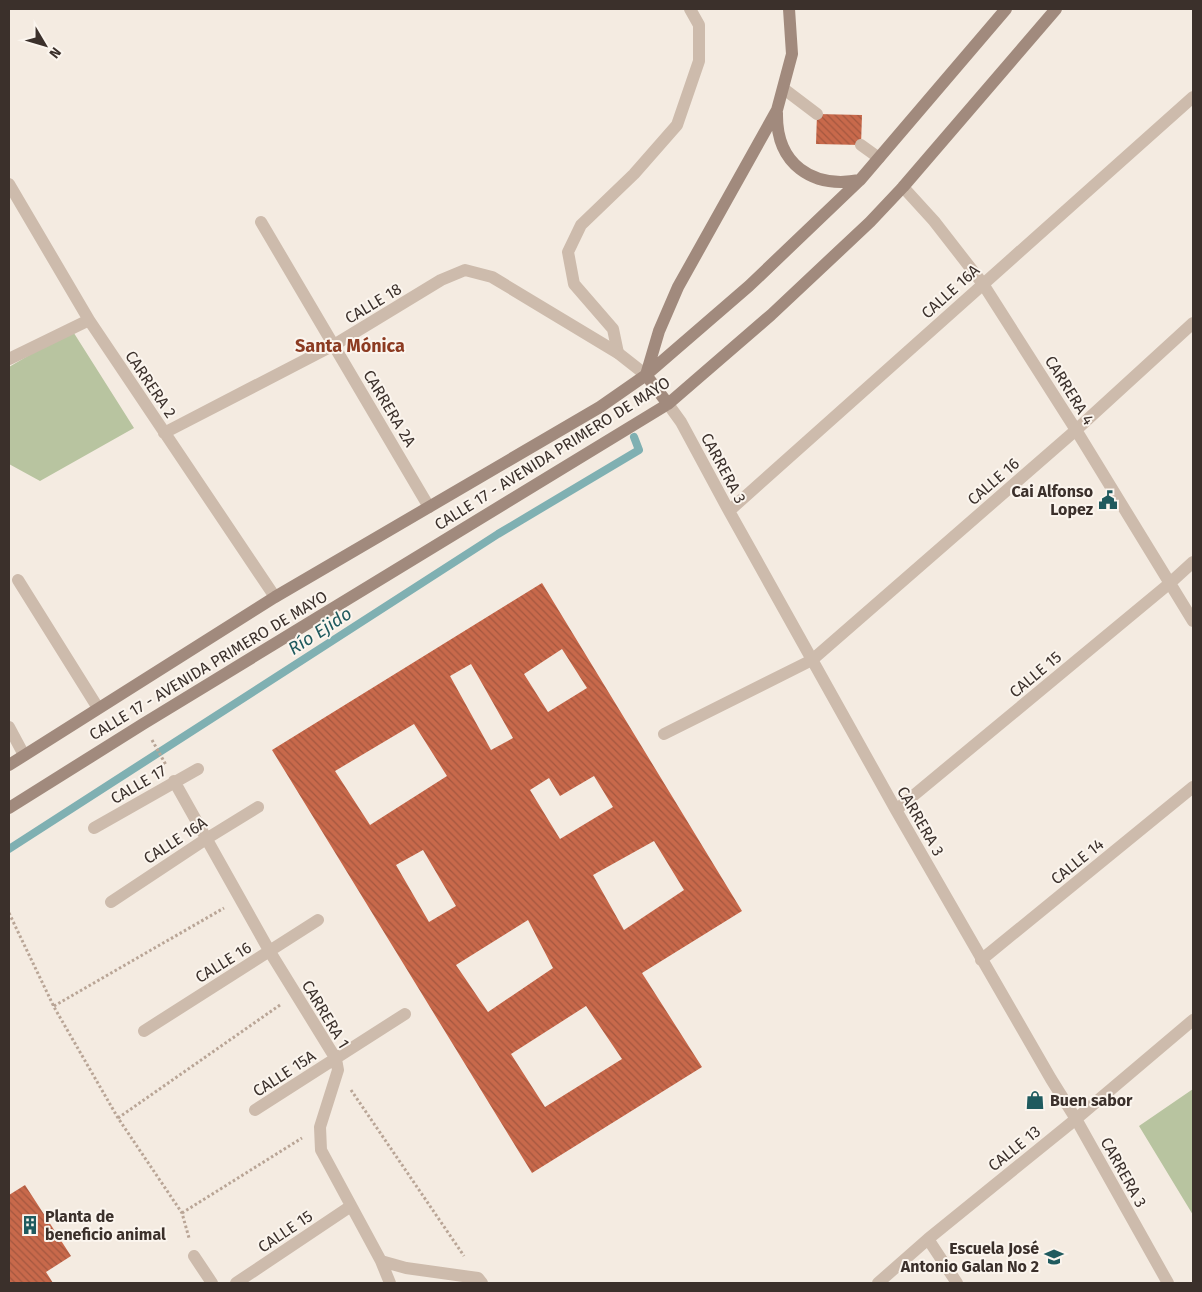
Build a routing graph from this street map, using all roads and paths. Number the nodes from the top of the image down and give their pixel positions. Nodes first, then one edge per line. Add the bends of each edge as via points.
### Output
1 (690, 9) edge
2 (789, 9) edge
3 (1006, 9) edge
4 (1056, 9) edge
5 (784, 89) junction
6 (1193, 97) edge
7 (777, 110) junction
8 (818, 114) dead end
9 (861, 145) dead end
10 (879, 158) junction
11 (860, 180) junction
12 (9, 184) edge
13 (903, 187) junction
14 (261, 222) dead end
15 (465, 270) joint
16 (983, 284) junction
17 (89, 320) junction
18 (1193, 324) edge
19 (334, 345) junction
20 (618, 353) junction
21 (9, 359) edge
22 (646, 375) junction
23 (668, 404) junction
24 (1076, 430) junction
25 (164, 433) junction
26 (430, 507) junction
27 (729, 511) junction
28 (1193, 562) edge
29 (18, 580) dead end
30 (1170, 584) junction
31 (275, 597) junction
32 (1193, 620) edge
33 (812, 660) junction
34 (98, 708) junction
35 (143, 724) junction
36 (9, 727) edge
37 (664, 734) dead end
38 (24, 755) junction
39 (9, 765) edge
40 (198, 769) dead end
41 (174, 781) junction
42 (1193, 787) edge
43 (258, 807) dead end
44 (9, 808) edge
45 (896, 810) junction
46 (94, 828) dead end
47 (206, 838) junction
48 (240, 900) junction
49 (111, 902) dead end
50 (9, 913) edge
51 (318, 920) dead end
52 (270, 952) junction
53 (982, 960) junction
54 (295, 994) junction
55 (54, 1007) junction
56 (405, 1014) dead end
57 (1193, 1020) edge
58 (144, 1031) dead end
59 (337, 1065) junction
60 (255, 1110) dead end
61 (118, 1118) junction
62 (1076, 1119) junction
63 (320, 1127) junction
64 (351, 1206) junction
65 (182, 1213) junction
66 (928, 1239) junction
67 (194, 1256) joint
68 (381, 1261) junction
69 (476, 1281) edge
70 (212, 1283) edge
71 (236, 1283) edge
72 (390, 1283) edge
73 (878, 1283) edge
74 (957, 1283) edge
75 (1168, 1283) edge

1 - 20 street via 699,25 699,61 677,125 634,174 582,225 568,252 574,284 613,329
2 - 5 main road via 792,54
3 - 10 main road, CALLE 17 - AVENIDA PRIMERO DE MAYO
4 - 13 main road, CALLE 17 - AVENIDA PRIMERO DE MAYO
5 - 7 main road
5 - 8 street
6 - 16 street, CALLE 16A
7 - 11 main road via 781,142 799,168 828,182
7 - 22 main road via 678,287 658,331
9 - 10 street
10 - 11 main road, CALLE 17 - AVENIDA PRIMERO DE MAYO
11 - 22 main road, CALLE 17 - AVENIDA PRIMERO DE MAYO via 749,286
12 - 17 street, CARRERA 2
13 - 16 street, CARRERA 4
13 - 23 main road, CALLE 17 - AVENIDA PRIMERO DE MAYO via 771,315
14 - 19 street, CARRERA 2A
15 - 19 street, CALLE 18 via 442,280
15 - 20 street, CARRERA 3 via 492,277
16 - 24 street, CARRERA 4
16 - 27 street, CALLE 16A
17 - 21 street
17 - 25 street, CARRERA 2
18 - 24 street, CALLE 16
19 - 25 street, CALLE 18
19 - 26 street, CARRERA 2A
20 - 22 street, CARRERA 3
22 - 23 main road, CARRERA 3
22 - 26 main road, CALLE 17 - AVENIDA PRIMERO DE MAYO via 600,407
23 - 27 street, CARRERA 3
23 - 35 main road, CALLE 17 - AVENIDA PRIMERO DE MAYO
24 - 30 street, CARRERA 4
24 - 33 street, CALLE 16
25 - 31 street, CARRERA 2
26 - 31 main road, CALLE 17 - AVENIDA PRIMERO DE MAYO
27 - 33 street, CARRERA 3
28 - 30 street, CALLE 15
29 - 34 street
30 - 32 street, CARRERA 4
30 - 45 street, CALLE 15
31 - 34 main road, CALLE 17 - AVENIDA PRIMERO DE MAYO
33 - 37 street, CALLE 16
33 - 45 street, CARRERA 3
34 - 38 main road, CALLE 17 - AVENIDA PRIMERO DE MAYO
35 - 41 path
35 - 44 main road, CALLE 17 - AVENIDA PRIMERO DE MAYO
36 - 38 street
38 - 39 main road, CALLE 17 - AVENIDA PRIMERO DE MAYO
40 - 41 street, CALLE 17
41 - 46 street, CALLE 17
41 - 47 street, CARRERA 1
42 - 53 street, CALLE 14
43 - 47 street, CALLE 16A
45 - 53 street, CARRERA 3
47 - 48 street, CARRERA 1
47 - 49 street, CALLE 16A
48 - 52 street, CARRERA 1
48 - 55 path
50 - 55 path
51 - 52 street, CALLE 16
52 - 54 street, CARRERA 1
52 - 58 street, CALLE 16
53 - 62 street, CARRERA 3
54 - 59 street, CARRERA 1
54 - 61 path
55 - 61 path
56 - 59 street, CALLE 15A
57 - 62 street, CALLE 13
59 - 60 street, CALLE 15A
59 - 63 street, CARRERA 1
59 - 69 path
61 - 65 path
62 - 66 street, CALLE 13
62 - 75 street, CARRERA 3
63 - 64 street, CARRERA 1 via 321,1150
63 - 65 path
64 - 68 street, CARRERA 1
64 - 71 street, CALLE 15
65 - 67 path
66 - 73 street, CALLE 13
66 - 74 street
67 - 70 street
68 - 69 street
68 - 72 street, CARRERA 1

